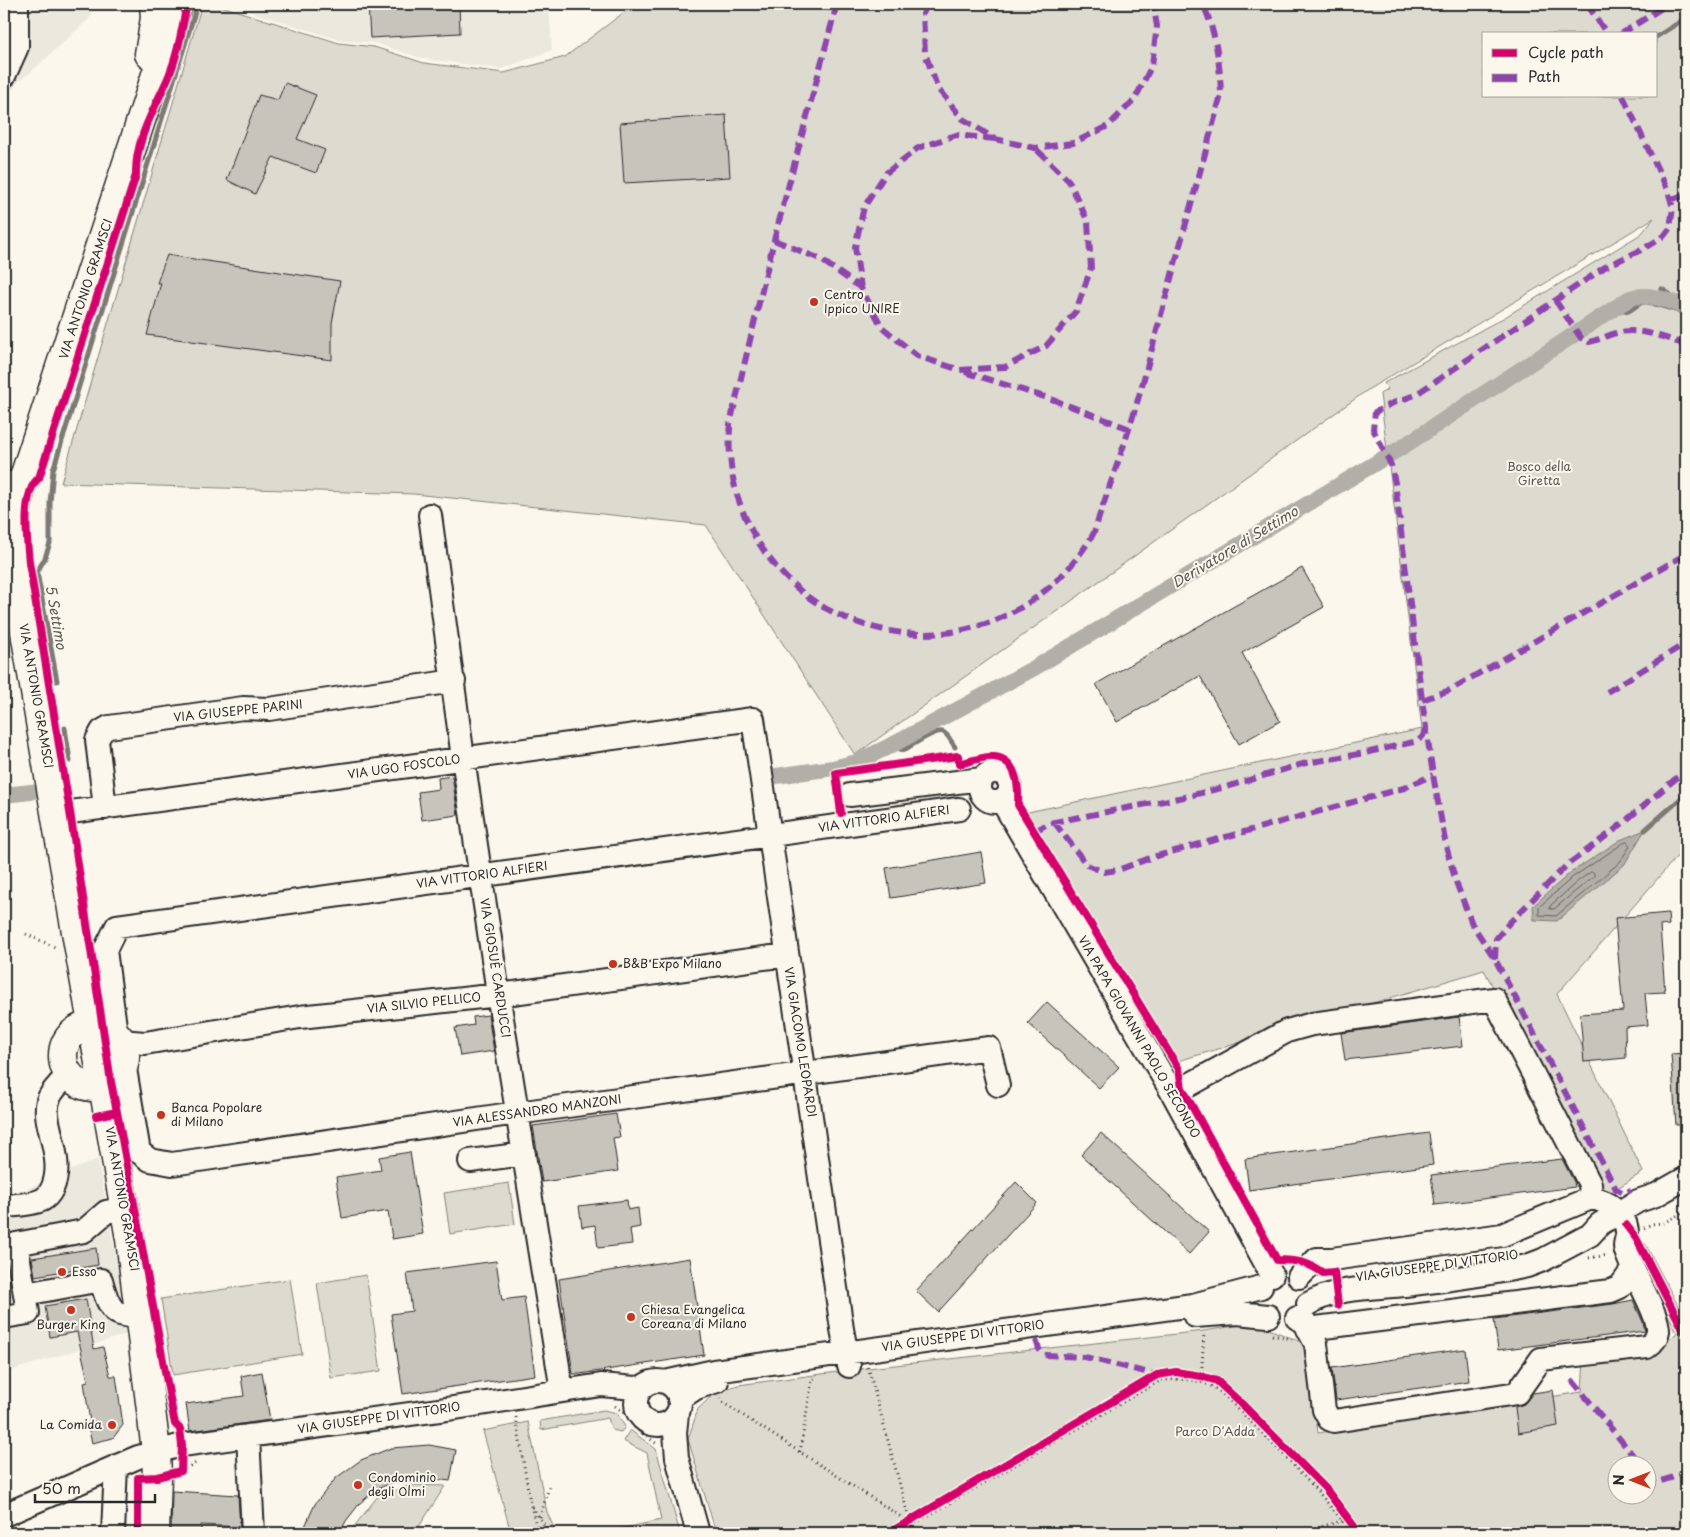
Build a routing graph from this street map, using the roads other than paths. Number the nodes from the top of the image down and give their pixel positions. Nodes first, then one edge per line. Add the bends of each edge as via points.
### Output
1 (17, 4) edge
2 (154, 4) edge
3 (178, 4) edge
4 (4, 76) edge
5 (8, 484) edge
6 (430, 515) dead end
7 (4, 523) edge
8 (4, 560) edge
9 (454, 681) junction
10 (752, 718) joint
11 (463, 758) junction
12 (850, 795) dead end
13 (104, 808) junction
14 (959, 809) dead end
15 (56, 814) junction
16 (769, 835) junction
17 (481, 875) junction
18 (786, 955) junction
19 (499, 995) junction
20 (107, 1038) junction
21 (805, 1074) junction
22 (87, 1082) junction
23 (998, 1085) dead end
24 (1173, 1094) junction
25 (517, 1113) junction
26 (524, 1154) junction
27 (470, 1161) dead end
28 (1686, 1165) edge
29 (1686, 1178) edge
30 (1591, 1198) junction
31 (1638, 1201) junction
32 (4, 1206) edge
33 (119, 1209) junction
34 (1609, 1218) junction
35 (1633, 1269) junction
36 (1299, 1277) junction
37 (1266, 1281) junction
38 (25, 1294) junction
39 (1268, 1316) junction
40 (4, 1317) edge
41 (140, 1317) junction
42 (1304, 1317) junction
43 (854, 1360) junction
44 (654, 1384) junction
45 (562, 1391) junction
46 (605, 1393) junction
47 (678, 1406) junction
48 (636, 1408) junction
49 (651, 1425) junction
50 (248, 1436) junction
51 (668, 1452) junction
52 (156, 1464) junction
53 (116, 1466) junction
54 (4, 1515) edge
55 (113, 1533) edge
56 (155, 1533) edge
57 (253, 1533) edge
58 (698, 1533) edge

1 - 4 street via 17,47
2 - 5 main road, VIA ANTONIO GRAMSCI via 149,52
3 - 15 main road, VIA ANTONIO GRAMSCI via 17,504 15,572
5 - 7 main road, VIA ANTONIO GRAMSCI
6 - 9 street, VIA GIOSUÈ CARDUCCI
8 - 20 main road, VIA ANTONIO GRAMSCI via 46,826
9 - 11 street, VIA GIOSUÈ CARDUCCI
9 - 13 street, VIA GIUSEPPE PARINI via 268,710 243,708 108,727 97,740
10 - 11 street, VIA UGO FOSCOLO
10 - 16 street, VIA GIACOMO LEOPARDI
11 - 13 street, VIA UGO FOSCOLO
11 - 17 street, VIA GIOSUÈ CARDUCCI
12 - 24 street, VIA PAPA GIOVANNI PAOLO SECONDO via 982,778 983,795 988,800 1002,801
13 - 15 street, VIA UGO FOSCOLO
14 - 16 street, VIA VITTORIO ALFIERI
15 - 20 main road, VIA ANTONIO GRAMSCI
16 - 17 street, VIA VITTORIO ALFIERI
16 - 18 street, VIA GIACOMO LEOPARDI
17 - 19 street, VIA GIOSUÈ CARDUCCI
17 - 20 street, VIA VITTORIO ALFIERI via 117,926 105,950
18 - 19 street, VIA SILVIO PELLICO
18 - 21 street, VIA GIACOMO LEOPARDI
19 - 20 street, VIA SILVIO PELLICO via 300,1017 145,1043
19 - 25 street, VIA GIOSUÈ CARDUCCI
20 - 22 main road, VIA ANTONIO GRAMSCI
20 - 22 main road via 118,1076 111,1082
20 - 22 main road via 68,1038 64,1047 64,1066
20 - 25 street, VIA ALESSANDRO MANZONI via 139,1152 150,1160 172,1164
21 - 23 street, VIA ALESSANDRO MANZONI via 989,1048
21 - 25 street, VIA ALESSANDRO MANZONI
21 - 43 street, VIA GIACOMO LEOPARDI
22 - 32 street via 55,1088 49,1098 47,1108 57,1159 51,1192 43,1200
22 - 33 main road, VIA ANTONIO GRAMSCI
24 - 30 street via 1286,1031 1312,1024 1494,999 1590,1184
24 - 37 street, VIA PAPA GIOVANNI PAOLO SECONDO
25 - 26 street, VIA GIOSUÈ CARDUCCI
26 - 27 street
26 - 45 street, VIA GIOSUÈ CARDUCCI
28 - 31 street, VIA GIUSEPPE DI VITTORIO via 1650,1185
29 - 31 street, VIA GIUSEPPE DI VITTORIO
30 - 34 street via 1608,1203
30 - 36 street via 1502,1235 1317,1259
31 - 34 street, VIA GIUSEPPE DI VITTORIO
33 - 38 street via 103,1214 84,1231 16,1244
33 - 41 main road, VIA ANTONIO GRAMSCI via 136,1276
34 - 35 street via 1612,1238 1625,1247
34 - 36 street, VIA GIUSEPPE DI VITTORIO via 1515,1255 1335,1281
34 - 42 street, VIA GIUSEPPE DI VITTORIO via 1590,1234 1527,1266 1336,1292 1317,1298
35 - 42 street via 1620,1287 1611,1291
35 - 42 street via 1656,1321 1657,1334 1648,1347 1541,1359 1517,1393 1334,1421 1324,1410 1316,1344
36 - 37 street via 1286,1272
36 - 42 street via 1308,1292
37 - 39 street via 1260,1299
37 - 43 street, VIA GIUSEPPE DI VITTORIO via 1193,1305
38 - 40 street via 28,1313
38 - 41 street via 101,1280 114,1311
39 - 42 street via 1282,1322
39 - 43 street, VIA GIUSEPPE DI VITTORIO via 1237,1313 1194,1316
41 - 52 main road, VIA ANTONIO GRAMSCI
43 - 44 street, VIA GIUSEPPE DI VITTORIO via 714,1371
43 - 47 street, VIA GIUSEPPE DI VITTORIO via 821,1370 715,1381 696,1388
44 - 46 street, VIA GIUSEPPE DI VITTORIO
44 - 47 street via 672,1386
44 - 48 street via 638,1393
45 - 46 street, VIA GIUSEPPE DI VITTORIO
45 - 50 street, VIA GIUSEPPE DI VITTORIO
46 - 48 street
47 - 49 street via 672,1420 658,1426
47 - 51 street via 675,1432
48 - 49 street via 640,1418
49 - 51 street via 668,1443
50 - 52 street, VIA GIUSEPPE DI VITTORIO via 182,1445
50 - 57 street
51 - 58 street
52 - 53 street, VIA GIUSEPPE DI VITTORIO
52 - 56 main road, VIA ANTONIO GRAMSCI
53 - 54 street, VIA GIUSEPPE DI VITTORIO
53 - 55 street

